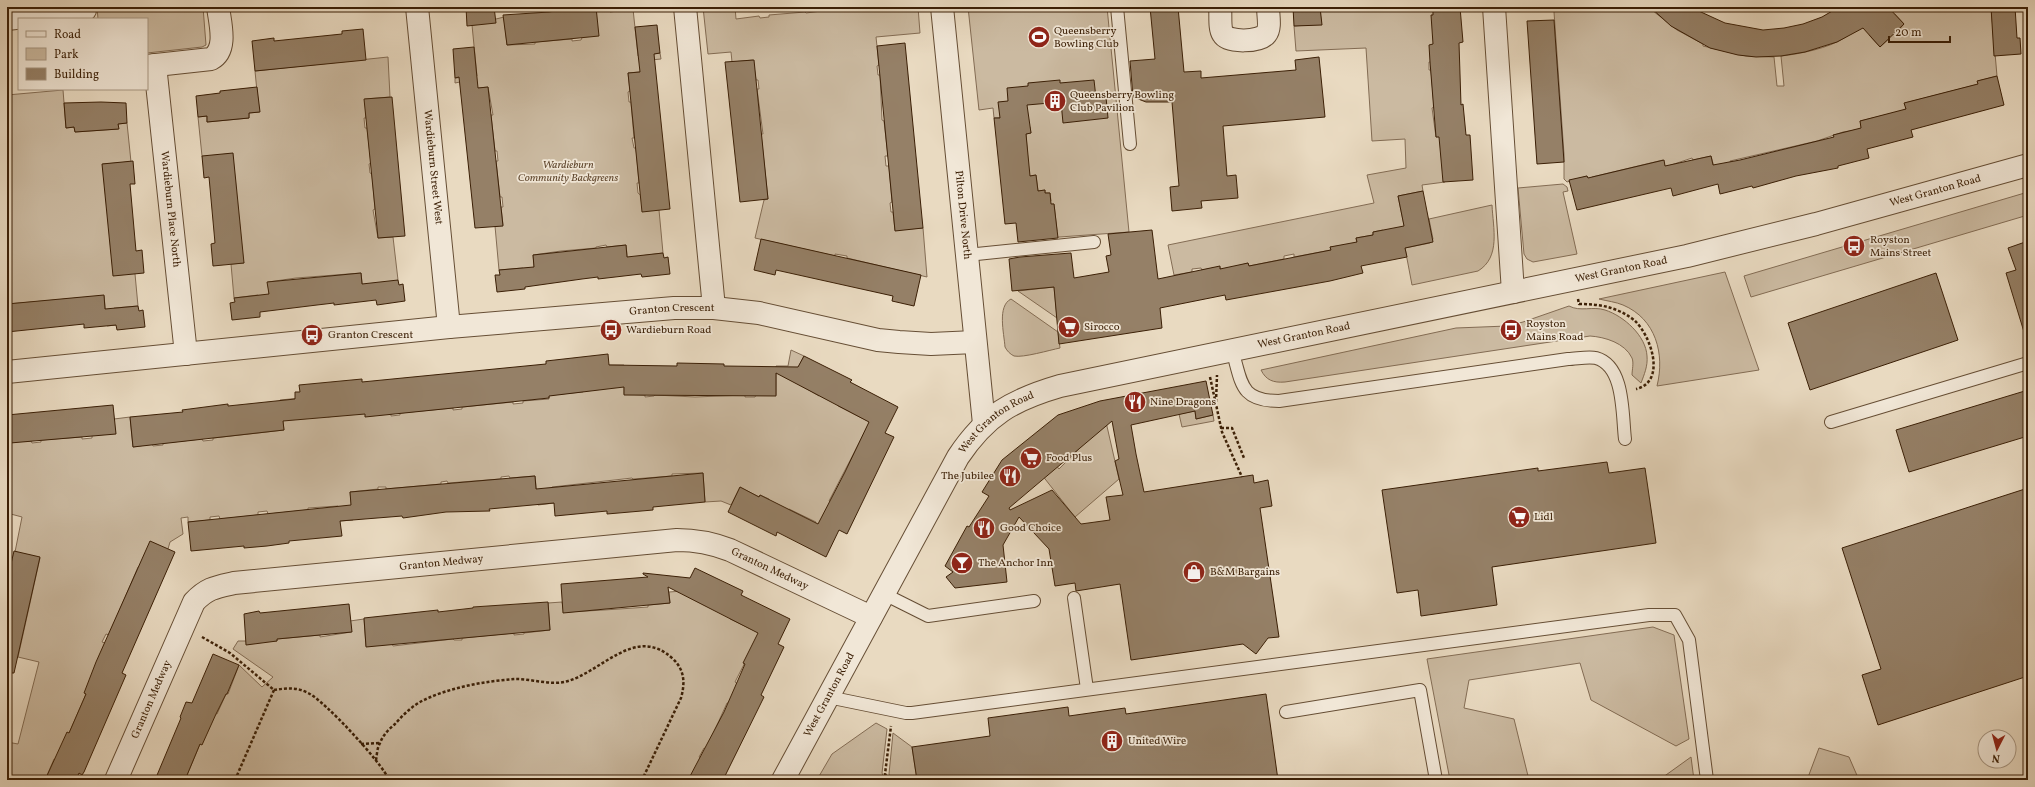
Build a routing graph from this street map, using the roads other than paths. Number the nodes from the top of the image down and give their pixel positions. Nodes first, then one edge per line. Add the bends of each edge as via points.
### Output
1 (218, 7) edge
2 (417, 7) edge
3 (685, 7) edge
4 (942, 7) edge
5 (1117, 7) edge
6 (1220, 7) edge
7 (1268, 7) edge
8 (1494, 7) edge
9 (85, 12) edge
10 (18, 18) edge
11 (18, 18) edge
12 (7, 19) edge
13 (151, 65) edge
14 (1130, 144) dead end
15 (2028, 165) edge
16 (1094, 242) dead end
17 (967, 255) junction
18 (1513, 292) junction
19 (714, 308) junction
20 (449, 327) junction
21 (975, 342) junction
22 (1218, 352) junction
23 (186, 354) junction
24 (2028, 363) edge
25 (7, 372) edge
26 (1831, 422) dead end
27 (984, 424) junction
28 (1625, 439) dead end
29 (884, 594) junction
30 (1074, 598) dead end
31 (1034, 601) dead end
32 (871, 617) junction
33 (1087, 689) junction
34 (828, 697) junction
35 (1286, 712) dead end
36 (116, 780) edge
37 (783, 780) edge
38 (1436, 780) edge
39 (1707, 780) edge

1 - 13 street via 221,42 214,57
2 - 20 street, Wardieburn Street West
3 - 19 street
4 - 17 street, Pilton Drive North
5 - 14 lane
6 - 7 street via 1222,33 1232,41 1261,38 1266,34 1269,29
8 - 18 street
9 - 10 street
11 - 12 street
13 - 23 street, Wardieburn Place North
15 - 18 street, West Granton Road via 1750,242
16 - 17 lane
17 - 21 street, Pilton Drive North
18 - 22 street, West Granton Road
19 - 20 street, Granton Crescent via 674,308
19 - 21 street, Granton Crescent via 759,313 878,340 931,344
20 - 23 street, Granton Crescent
21 - 27 street, Pilton Drive North
22 - 27 street, West Granton Road via 1040,392 1001,411
22 - 28 lane via 1252,396 1262,400 1279,401 1568,359 1596,358 1610,367 1619,381
23 - 25 street, Granton Crescent
24 - 26 lane
27 - 29 street, West Granton Road via 958,457
29 - 31 lane via 928,616
29 - 32 street, West Granton Road
30 - 33 lane
32 - 34 street, West Granton Road
32 - 36 street, Granton Medway via 725,548 696,540 234,583 215,587 203,593 194,602
33 - 34 lane via 912,713
33 - 39 lane via 1649,615 1675,615 1689,640
34 - 37 street, West Granton Road
35 - 38 lane via 1420,690

